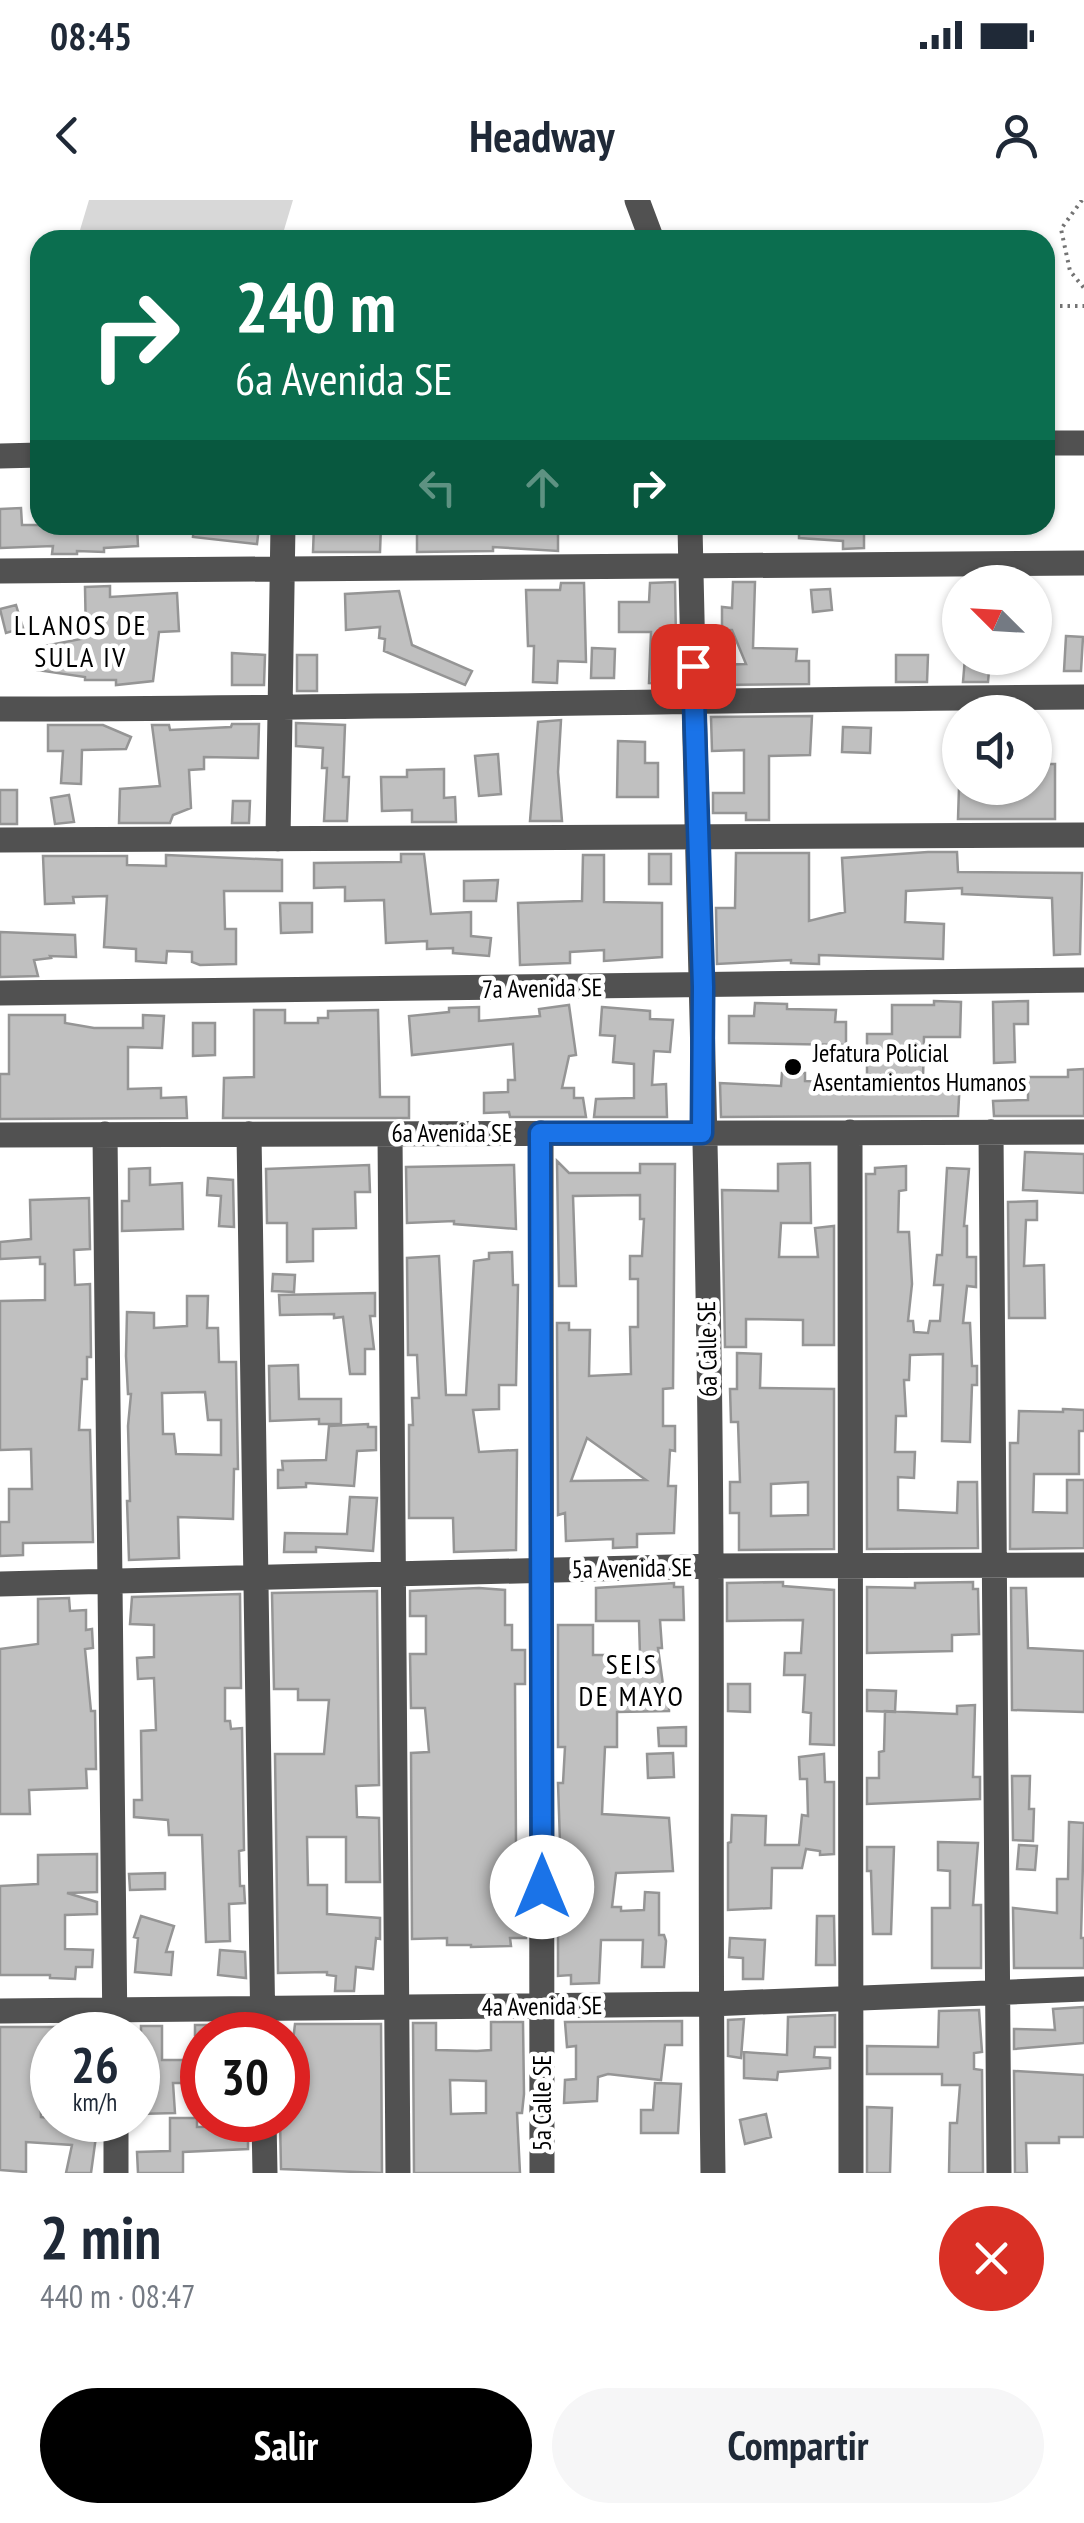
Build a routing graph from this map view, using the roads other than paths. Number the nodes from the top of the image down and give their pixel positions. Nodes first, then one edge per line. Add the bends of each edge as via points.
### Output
1 (637, 200) edge
2 (648, 230) edge
3 (1055, 442) edge
4 (1084, 443) edge
5 (30, 454) edge
6 (0, 456) edge
7 (283, 535) edge
8 (690, 535) edge
9 (1084, 564) edge
10 (690, 566) junction
11 (282, 569) junction
12 (0, 571) edge
13 (1084, 697) edge
14 (693, 700) junction
15 (0, 709) edge
16 (280, 709) junction
17 (1084, 835) edge
18 (696, 838) junction
19 (278, 839) junction
20 (0, 840) edge
21 (1084, 980) edge
22 (703, 987) junction
23 (0, 993) edge
24 (850, 1132) junction
25 (991, 1132) junction
26 (1084, 1132) edge
27 (540, 1133) junction
28 (702, 1133) junction
29 (0, 1134) edge
30 (104, 1134) junction
31 (249, 1134) junction
32 (390, 1134) junction
33 (1084, 1564) edge
34 (994, 1565) junction
35 (711, 1566) junction
36 (850, 1566) junction
37 (540, 1570) junction
38 (394, 1574) junction
39 (256, 1578) junction
40 (110, 1582) junction
41 (0, 1584) edge
42 (1084, 1989) edge
43 (998, 1991) junction
44 (851, 1998) junction
45 (710, 2004) junction
46 (542, 2006) junction
47 (397, 2007) junction
48 (262, 2009) junction
49 (0, 2011) edge
50 (115, 2012) edge
51 (262, 2012) edge
52 (30, 2014) edge
53 (160, 2018) edge
54 (116, 2142) edge
55 (264, 2142) edge
56 (116, 2173) edge
57 (265, 2173) edge
58 (398, 2173) edge
59 (542, 2173) edge
60 (712, 2173) edge
61 (852, 2173) edge
62 (999, 2173) edge

1 - 2 street
3 - 4 street
5 - 6 street
7 - 11 street
8 - 10 street, 6a Calle SE
9 - 10 street
10 - 11 street
10 - 14 street, 6a Calle SE
11 - 12 street
11 - 16 street
13 - 14 street
14 - 16 street
14 - 18 street, 6a Calle SE
15 - 16 street
16 - 19 street
17 - 18 street
18 - 19 street
18 - 22 street, 6a Calle SE
19 - 20 street
21 - 22 street, 7a Avenida SE
22 - 23 street, 7a Avenida SE
22 - 28 street, 6a Calle SE
24 - 25 street, 6a Avenida SE
24 - 28 street, 6a Avenida SE
24 - 36 street
25 - 26 street, 6a Avenida SE
25 - 34 street
27 - 28 street, 6a Avenida SE
27 - 32 street, 6a Avenida SE
27 - 37 street, 5a Calle SE
28 - 35 street, 6a Calle SE
29 - 30 street, 6a Avenida SE
30 - 31 street, 6a Avenida SE
30 - 40 street
31 - 32 street, 6a Avenida SE
31 - 39 street
32 - 38 street
33 - 34 street, 5a Avenida SE
34 - 36 street, 5a Avenida SE
34 - 43 street
35 - 36 street, 5a Avenida SE
35 - 37 street, 5a Avenida SE
35 - 45 street, 6a Calle SE
36 - 44 street
37 - 38 street, 5a Avenida SE
37 - 46 street, 5a Calle SE
38 - 39 street, 5a Avenida SE
38 - 47 street
39 - 40 street, 5a Avenida SE
39 - 48 street
40 - 41 street, 5a Avenida SE
40 - 50 street
42 - 43 street, 4a Avenida SE
43 - 44 street, 4a Avenida SE
43 - 62 street
44 - 45 street, 4a Avenida SE
44 - 61 street
45 - 46 street, 4a Avenida SE
45 - 60 street, 6a Calle SE
46 - 47 street, 4a Avenida SE
46 - 59 street, 5a Calle SE
47 - 48 street, 4a Avenida SE
47 - 58 street
48 - 51 street
48 - 53 street, 4a Avenida SE
49 - 52 street, 4a Avenida SE
54 - 56 street
55 - 57 street

